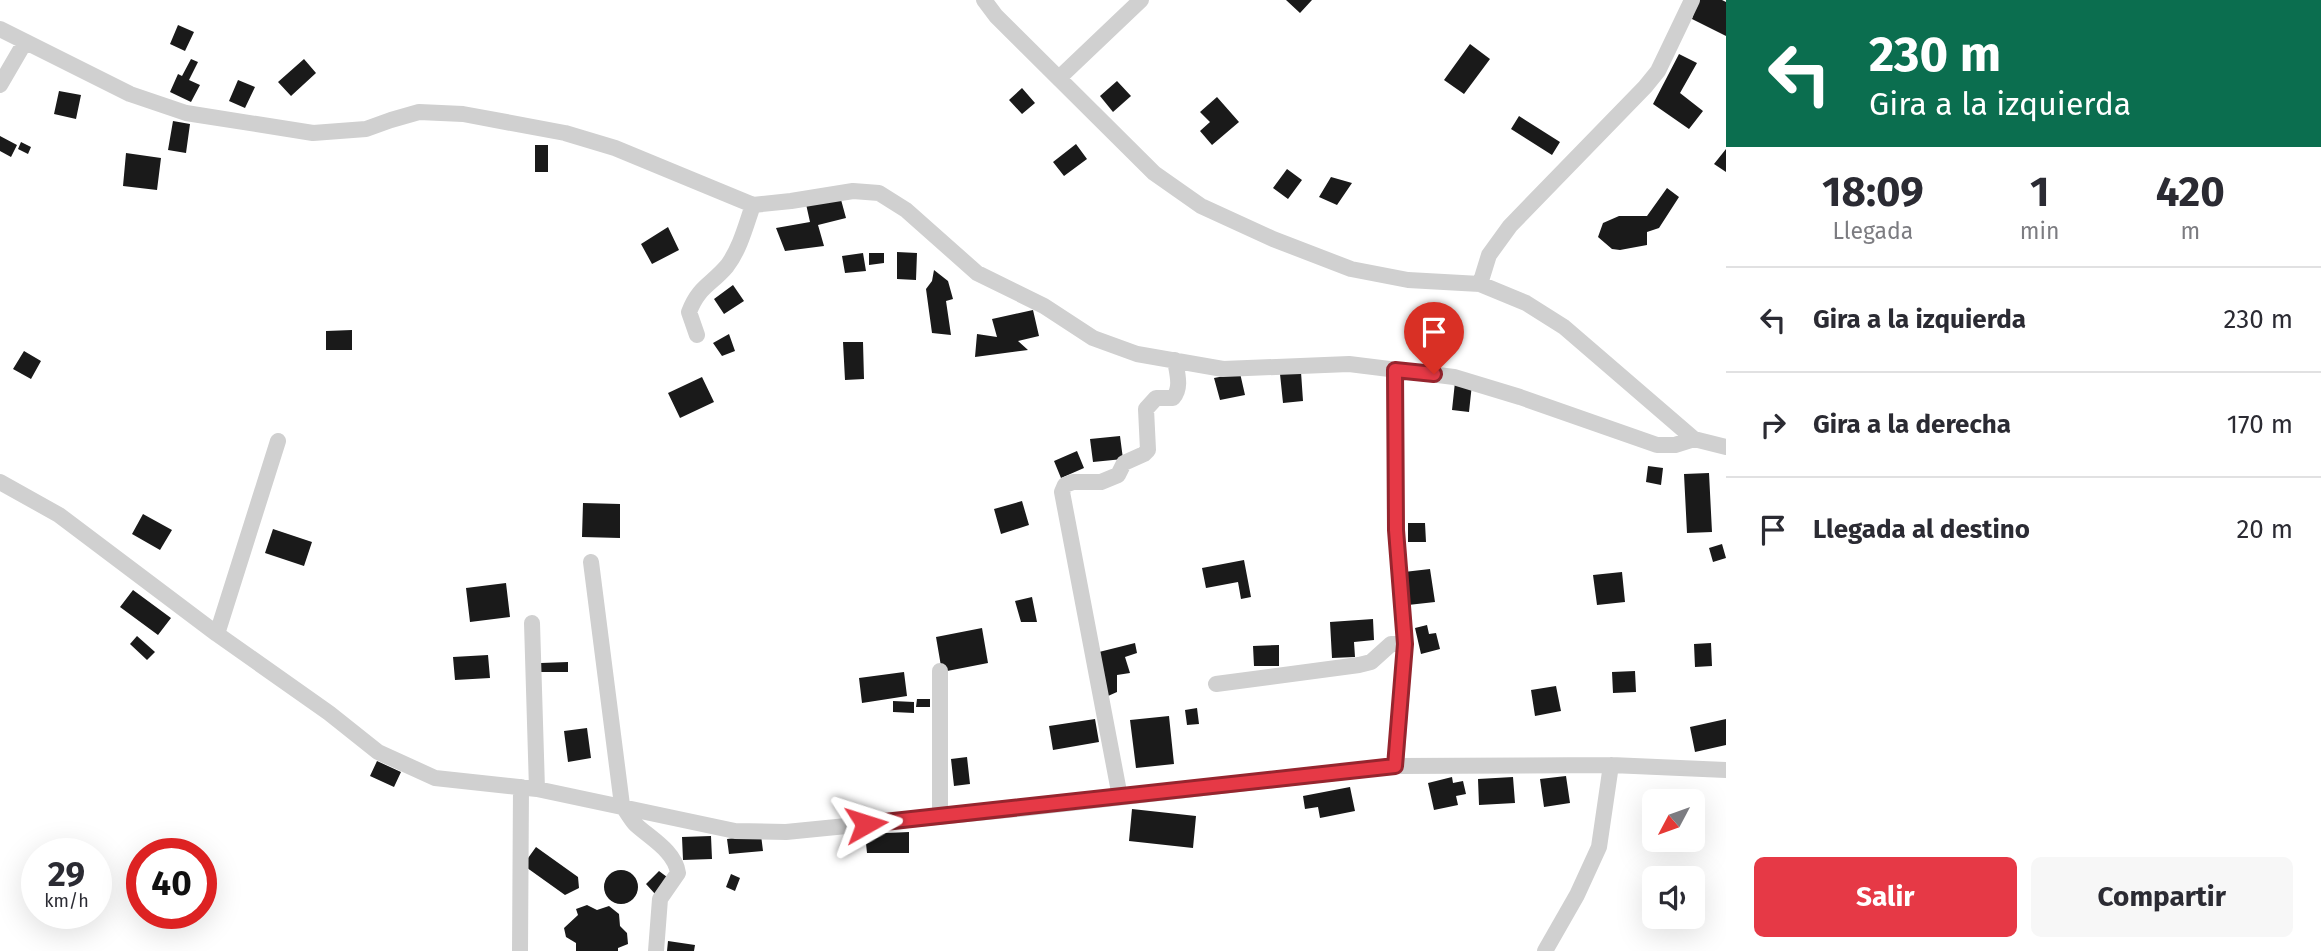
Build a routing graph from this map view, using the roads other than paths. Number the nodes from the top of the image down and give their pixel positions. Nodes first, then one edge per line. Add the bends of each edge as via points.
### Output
1 (984, 0) edge
2 (1141, 0) edge
3 (1692, 0) edge
4 (0, 29) edge
5 (25, 42) junction
6 (1059, 78) junction
7 (0, 85) edge
8 (753, 205) junction
9 (1480, 284) junction
10 (697, 335) dead end
11 (1175, 360) junction
12 (1395, 370) junction
13 (1694, 439) junction
14 (278, 441) dead end
15 (1726, 447) edge
16 (0, 482) edge
17 (591, 562) dead end
18 (532, 623) dead end
19 (218, 634) junction
20 (1405, 644) junction
21 (940, 671) dead end
22 (1216, 684) dead end
23 (1611, 765) junction
24 (1395, 766) junction
25 (1726, 769) edge
26 (529, 788) junction
27 (1120, 797) junction
28 (622, 805) junction
29 (940, 817) junction
30 (520, 951) edge
31 (656, 951) edge
32 (1545, 951) edge

1 - 6 street
2 - 6 street
3 - 9 street via 1658,71 1510,226 1489,255
4 - 5 street
5 - 7 street
5 - 8 street via 130,94 186,113 313,133 366,129 419,112 463,114 565,133 615,148
6 - 9 street via 1154,173 1201,206 1351,269 1408,280
8 - 10 street via 727,265 695,297 689,313
8 - 11 street via 853,191 879,194 906,210 977,273 1044,306 1093,338 1137,354
9 - 13 street via 1526,303 1564,327
11 - 12 street via 1223,369 1349,364
11 - 27 street via 1177,393 1173,398 1156,398 1146,409 1148,450 1124,463 1118,475 1101,482 1073,482 1062,492
12 - 13 street via 1454,377 1657,445
12 - 20 street via 1396,530
13 - 15 street
14 - 19 street
16 - 19 street via 59,515
17 - 28 street
18 - 26 street
19 - 26 street via 377,752 435,778
20 - 22 street via 1391,644 1371,662 1359,665
20 - 24 street
21 - 29 street
23 - 24 street
23 - 25 street
23 - 32 street via 1599,847
24 - 27 street
26 - 28 street
26 - 30 street
27 - 29 street
28 - 29 street via 735,831 786,832
28 - 31 street via 677,864 678,873 660,899

